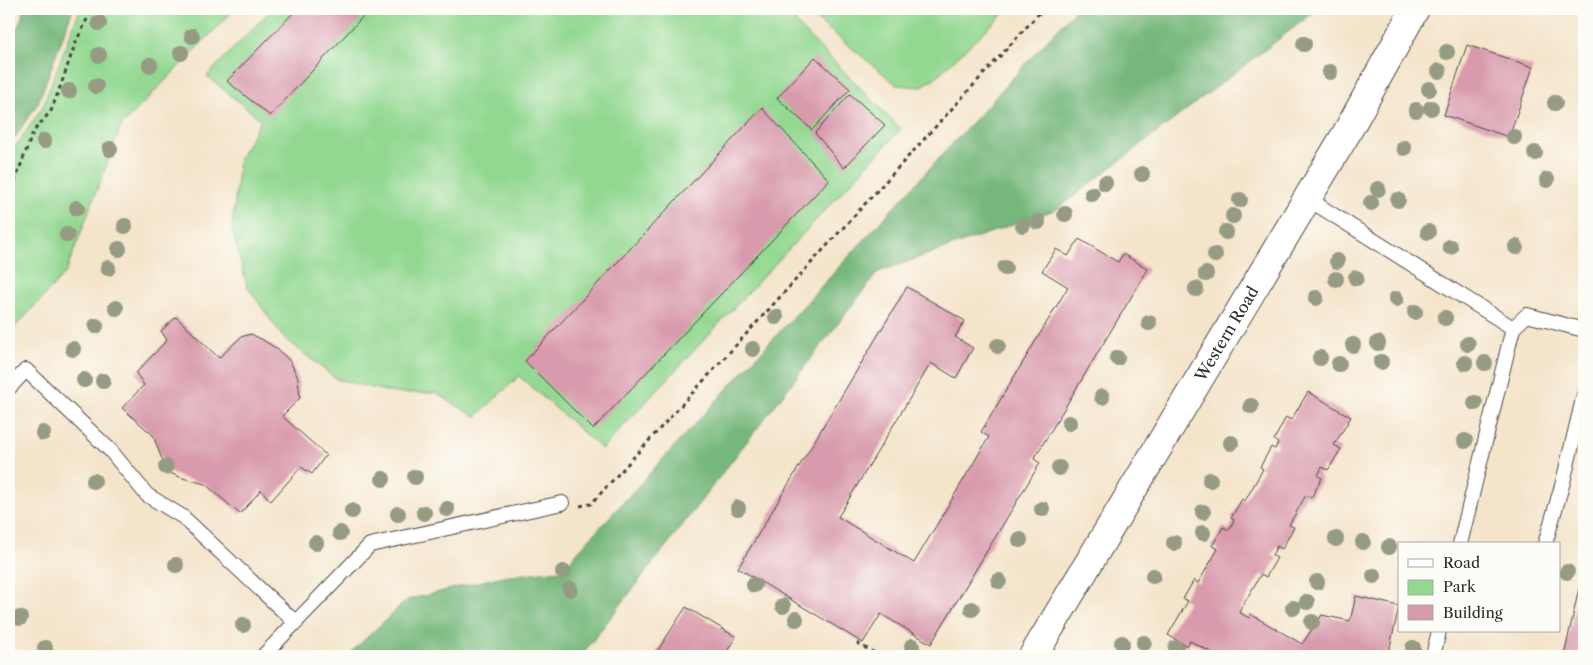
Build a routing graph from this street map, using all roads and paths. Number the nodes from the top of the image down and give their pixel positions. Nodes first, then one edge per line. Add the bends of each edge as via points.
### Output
1 (94, 9) edge
2 (1043, 9) edge
3 (1415, 9) edge
4 (9, 197) edge
5 (1308, 199) junction
6 (1513, 328) junction
7 (1584, 330) edge
8 (9, 333) edge
9 (14, 338) dead end
10 (9, 388) edge
11 (1584, 395) edge
12 (562, 503) joint
13 (1460, 542) edge
14 (1546, 542) edge
15 (296, 623) junction
16 (1439, 632) edge
17 (857, 643) dead end
18 (263, 656) edge
19 (880, 656) edge
20 (1033, 656) edge
21 (1433, 656) edge

1 - 4 path via 75,44 51,111 33,132
2 - 12 path via 591,504 575,508
3 - 5 main road, Western Road
5 - 6 lane
5 - 20 main road, Western Road
6 - 7 lane via 1527,315
6 - 13 lane
8 - 9 path
10 - 15 lane via 26,370 110,450 147,495 183,517
11 - 14 lane
12 - 15 lane via 370,545
15 - 18 lane
16 - 21 lane
17 - 19 path

